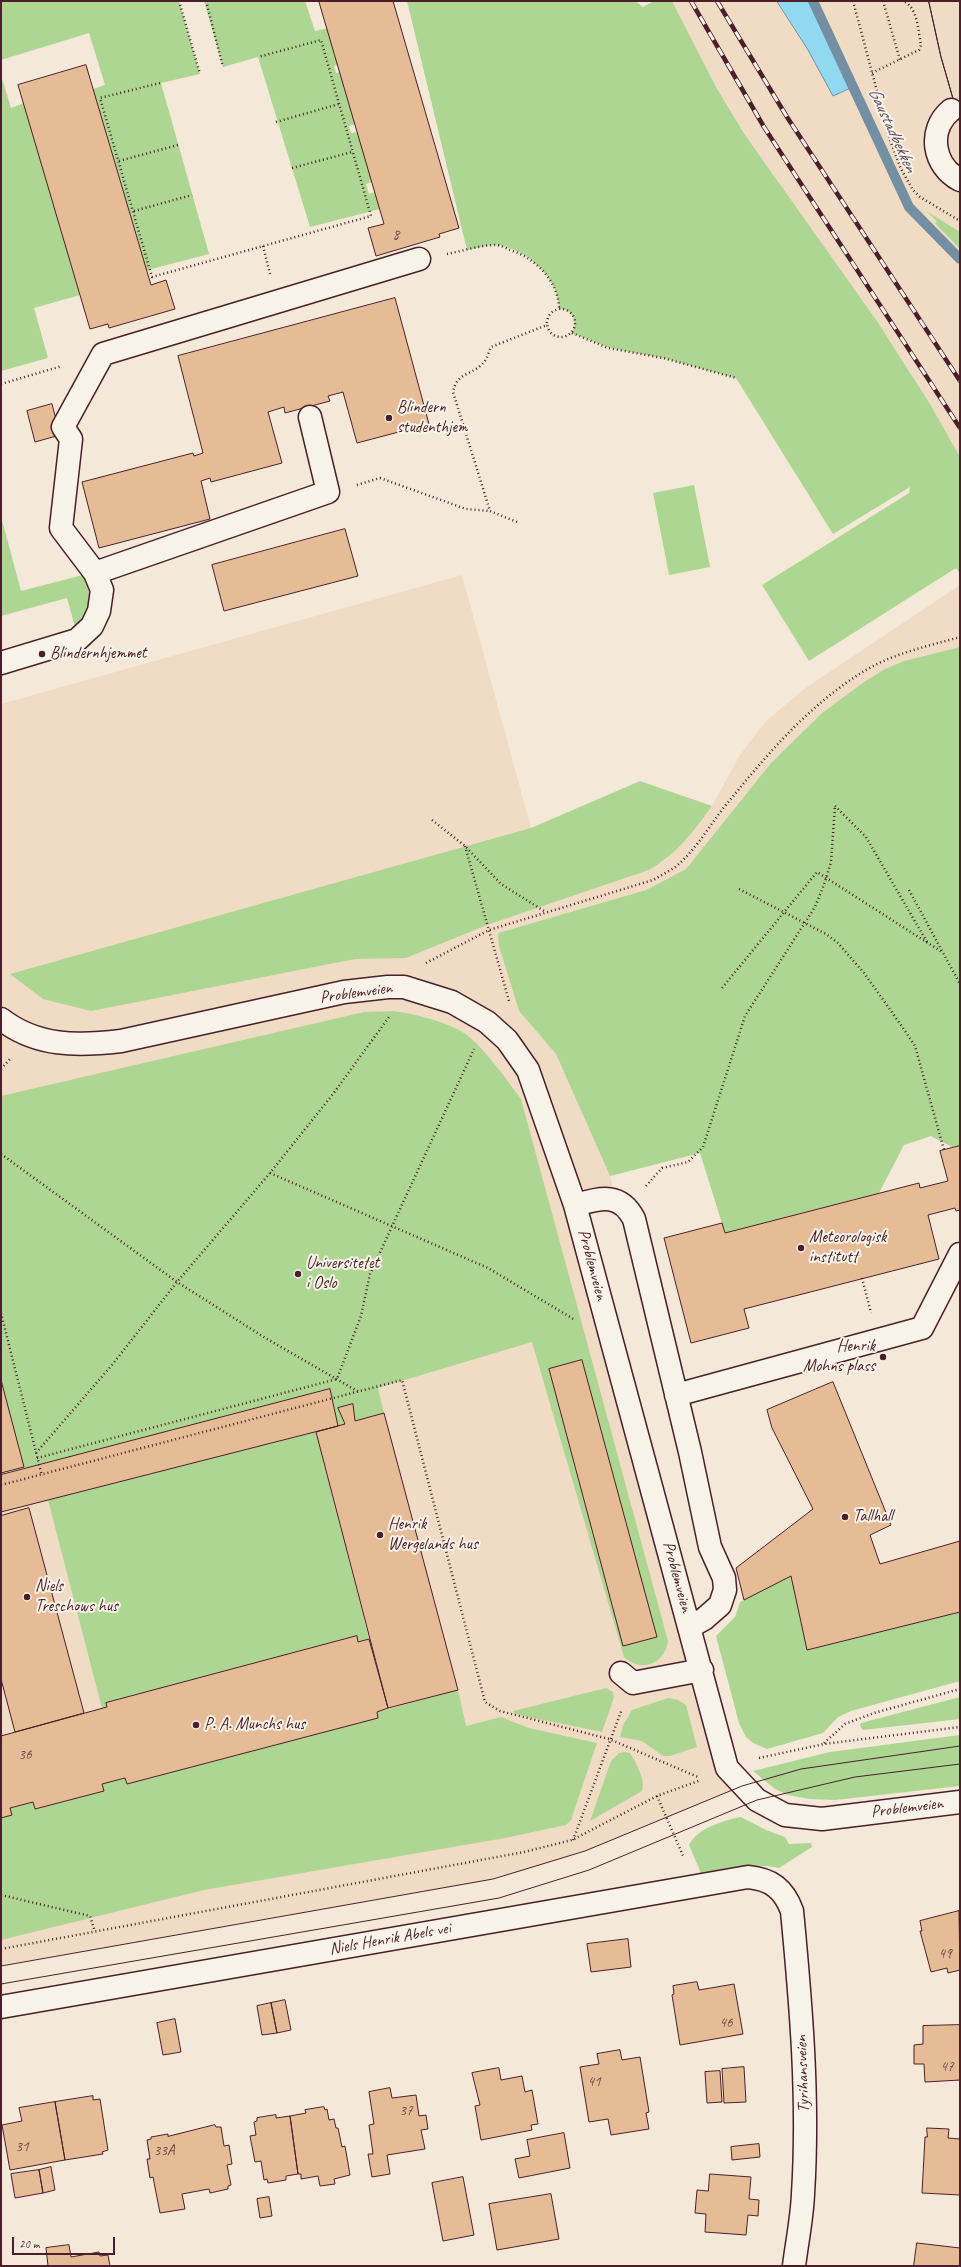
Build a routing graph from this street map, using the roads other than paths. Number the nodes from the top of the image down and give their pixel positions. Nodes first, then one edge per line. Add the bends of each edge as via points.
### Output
1 (951, 110) dead end
2 (960, 180) edge
3 (419, 258) road end
4 (310, 417) dead end
5 (95, 573) junction
6 (1, 662) edge
7 (1, 1019) edge
8 (575, 1205) junction
9 (960, 1254) edge
10 (676, 1395) junction
11 (690, 1627) junction
12 (702, 1670) junction
13 (627, 1678) road end
14 (960, 1802) edge
15 (778, 1886) joint
16 (1, 2007) edge
17 (794, 2266) edge

1 - 2 street via 937,131 936,151 941,164
3 - 5 street via 103,354 63,427 71,439 61,528
4 - 5 street via 328,492
5 - 6 street via 102,590 99,612 92,626 76,640
7 - 8 street, Problemveien via 24,1033 60,1044 89,1045 121,1041 344,992 388,987 412,990 452,1002 496,1029 528,1070
8 - 10 street via 600,1199 616,1200 628,1208 634,1219
8 - 11 street, Problemveien
9 - 10 street via 922,1328
10 - 11 street via 710,1547 720,1566 725,1590 720,1604
11 - 12 street, Problemveien
12 - 13 street
12 - 14 street, Problemveien via 727,1768 757,1800 785,1816 822,1819
15 - 16 street, Niels Henrik Abels vei via 762,1879 748,1877
15 - 17 street, Tyrihansveien via 792,1911 805,2094 803,2194

